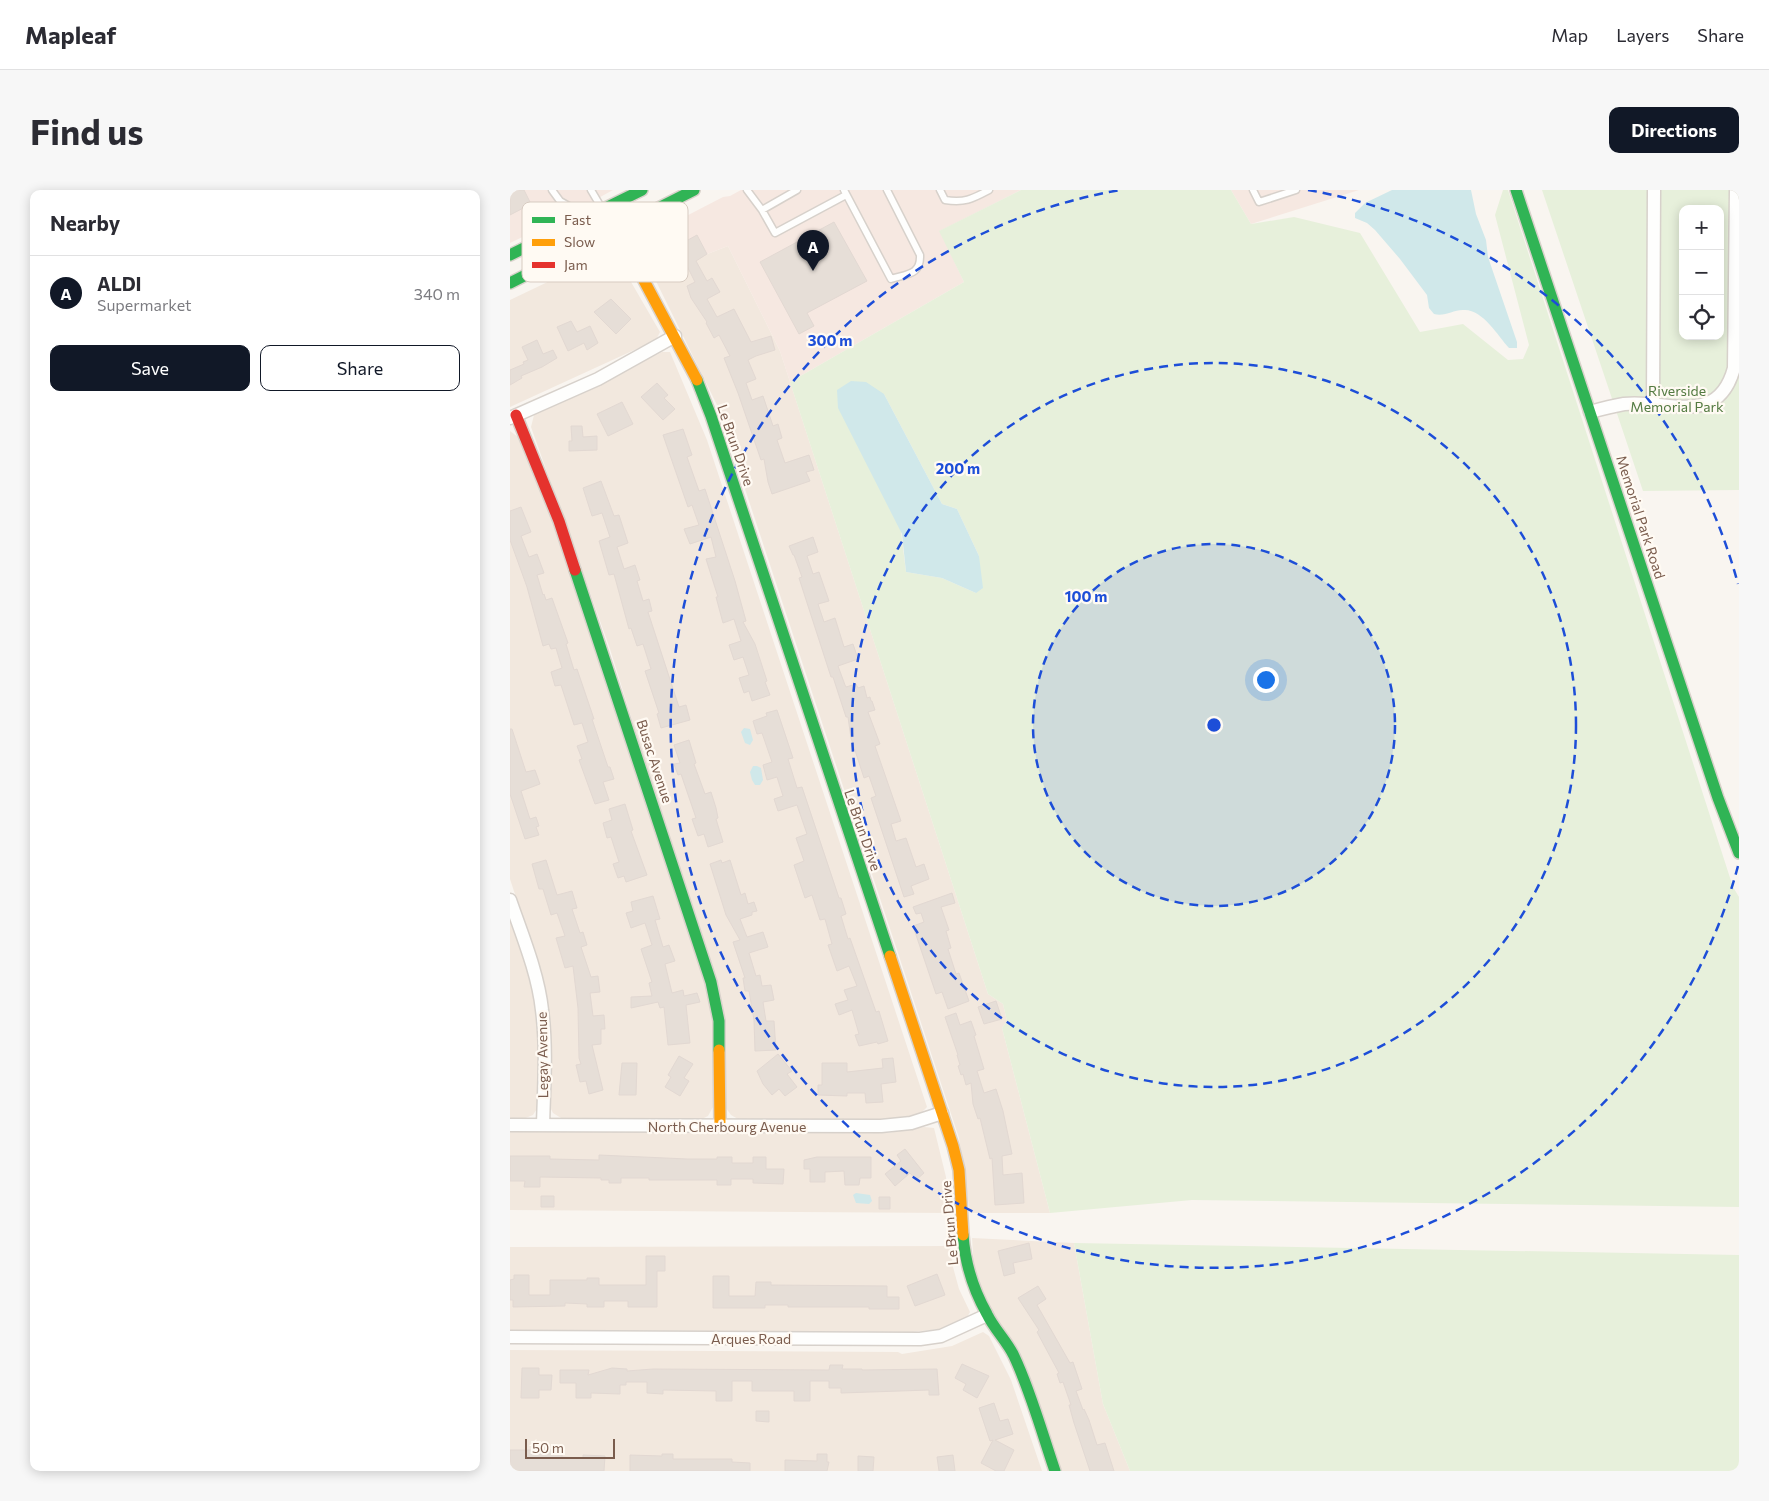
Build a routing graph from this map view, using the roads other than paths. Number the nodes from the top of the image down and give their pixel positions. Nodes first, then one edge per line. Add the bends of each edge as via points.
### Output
1 (552, 190) edge
2 (592, 190) edge
3 (642, 190) edge
4 (694, 190) edge
5 (747, 190) edge
6 (797, 190) edge
7 (887, 190) edge
8 (940, 190) edge
9 (989, 190) edge
10 (1253, 190) edge
11 (1296, 190) edge
12 (1516, 190) edge
13 (1654, 190) edge
14 (1736, 190) edge
15 (845, 193) edge
16 (562, 202) edge
17 (599, 202) edge
18 (619, 202) edge
19 (671, 202) edge
20 (762, 210) junction
21 (522, 249) edge
22 (510, 255) edge
23 (522, 277) edge
24 (645, 282) edge
25 (510, 283) edge
26 (675, 336) junction
27 (1653, 405) junction
28 (1590, 412) junction
29 (513, 416) edge
30 (1739, 853) edge
31 (510, 900) edge
32 (942, 1113) junction
33 (510, 1125) edge
34 (543, 1125) junction
35 (720, 1125) junction
36 (987, 1315) junction
37 (510, 1337) edge
38 (1055, 1471) edge

1 - 16 lane
2 - 17 lane
3 - 18 street
4 - 19 street
5 - 20 lane
6 - 20 lane
7 - 15 lane via 920,255 921,264 917,270 891,279
8 - 9 lane via 945,200 958,202 971,200
10 - 11 lane via 1259,202
12 - 28 street, Memorial Park Road
13 - 27 street
14 - 27 street via 1734,368 1731,381 1723,394 1696,407
15 - 20 lane via 775,233
21 - 22 street
23 - 25 street
24 - 26 street, Le Brun Drive
26 - 29 street via 598,379
26 - 32 street, Le Brun Drive via 711,416
27 - 28 street via 1625,404
28 - 30 street, Memorial Park Road
29 - 35 street, Busac Avenue via 559,521 711,982 719,1020
31 - 34 street, Legay Avenue via 537,983 542,1009
32 - 35 street, North Cherbourg Avenue via 911,1123 881,1126
32 - 36 street, Le Brun Drive via 959,1170 967,1267
33 - 34 street, North Cherbourg Avenue
34 - 35 street, North Cherbourg Avenue
36 - 37 street, Arques Road via 941,1336 920,1339
36 - 38 street, Le Brun Drive via 1013,1354

